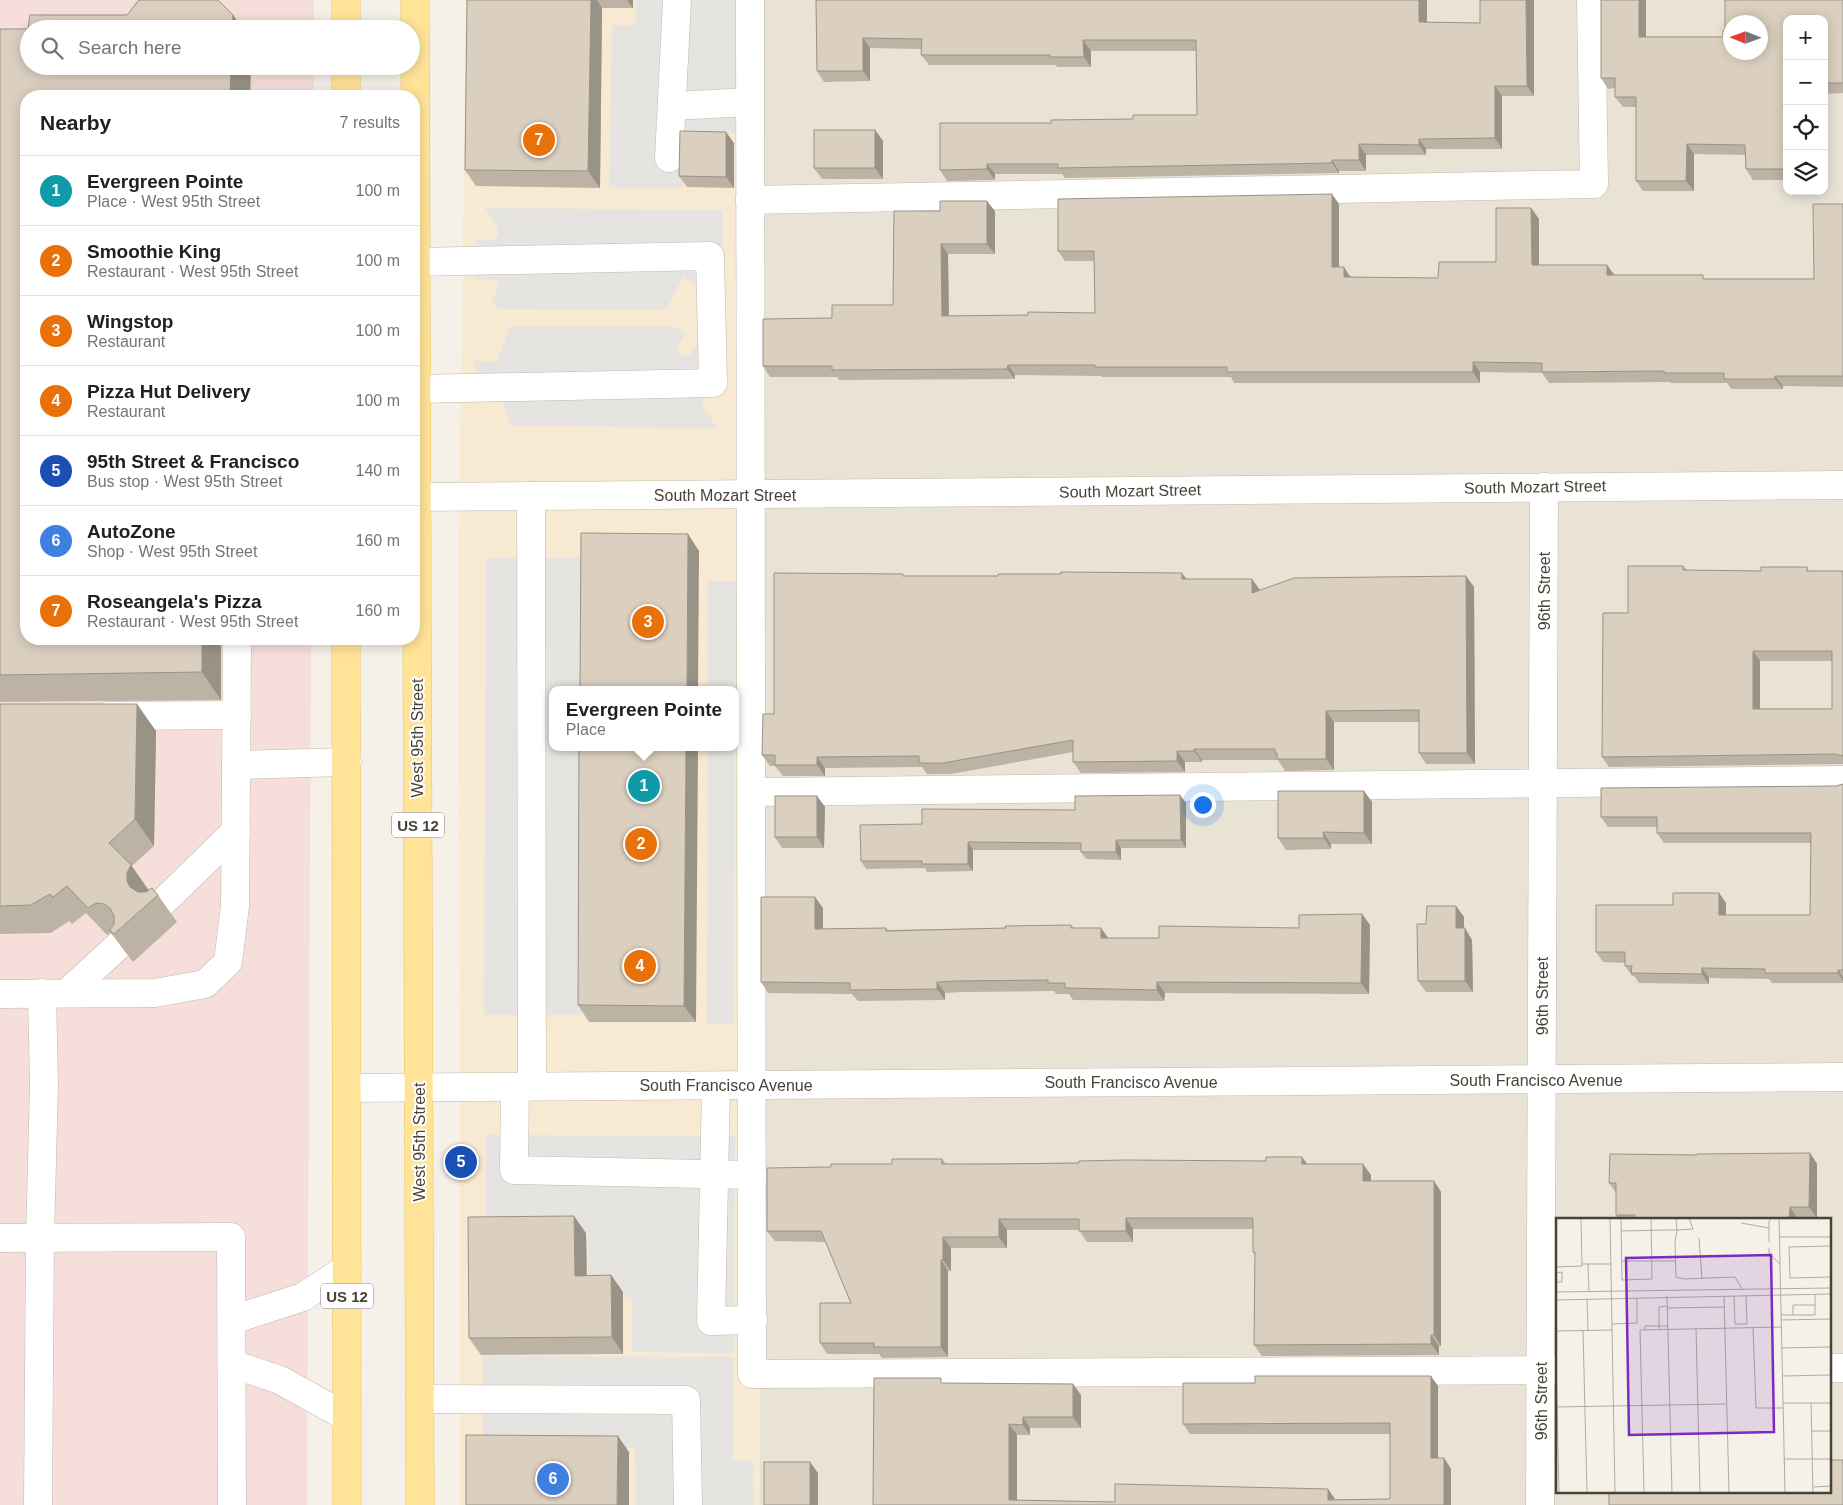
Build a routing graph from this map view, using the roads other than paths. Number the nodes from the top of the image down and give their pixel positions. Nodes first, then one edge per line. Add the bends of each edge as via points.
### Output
1 (346, 0) edge
2 (415, 0) edge
3 (677, 0) edge
4 (750, 0) edge
5 (1591, 0) edge
6 (346, 20) edge
7 (415, 20) edge
8 (346, 75) edge
9 (415, 75) edge
10 (346, 90) edge
11 (415, 90) edge
12 (750, 102) junction
13 (672, 106) junction
14 (669, 158) dead end
15 (750, 200) junction
16 (420, 262) edge
17 (420, 389) edge
18 (1843, 485) edge
19 (1544, 487) junction
20 (751, 494) junction
21 (531, 496) junction
22 (420, 497) edge
23 (236, 645) edge
24 (346, 645) edge
25 (417, 645) edge
26 (236, 715) junction
27 (79, 716) edge
28 (346, 762) junction
29 (236, 766) junction
30 (1843, 780) edge
31 (1543, 784) junction
32 (752, 792) junction
33 (236, 831) junction
34 (161, 904) dead end
35 (118, 946) edge
36 (55, 993) junction
37 (0, 994) edge
38 (1843, 1077) edge
39 (1542, 1080) junction
40 (752, 1085) junction
41 (716, 1086) junction
42 (418, 1087) junction
43 (524, 1087) junction
44 (346, 1088) junction
45 (714, 1175) junction
46 (752, 1175) junction
47 (0, 1238) edge
48 (40, 1238) junction
49 (347, 1268) junction
50 (232, 1320) junction
51 (753, 1320) junction
52 (232, 1364) junction
53 (1830, 1368) edge
54 (1843, 1368) edge
55 (1549, 1370) edge
56 (420, 1399) junction
57 (346, 1417) junction
58 (38, 1505) edge
59 (232, 1505) edge
60 (346, 1505) edge
61 (420, 1505) edge
62 (688, 1505) edge
63 (1540, 1505) edge

1 - 6 main road
2 - 7 main road, West 95th Street / US 12
3 - 13 street
4 - 12 street
5 - 15 street via 1594,184
8 - 10 main road
9 - 11 main road, West 95th Street / US 12
12 - 13 street
12 - 15 street
13 - 14 street
15 - 20 street
16 - 17 street via 710,256 713,383
18 - 19 street, South Mozart Street
19 - 20 street, South Mozart Street
19 - 31 street, 96th Street
20 - 21 street, South Mozart Street
20 - 32 street
21 - 22 street, South Mozart Street
21 - 43 street
23 - 26 street
24 - 28 main road, US 12
25 - 42 main road, West 95th Street / US 12
26 - 27 street
26 - 29 street
28 - 29 street
28 - 44 main road, US 12
29 - 33 street
30 - 31 street
31 - 32 street
31 - 39 street, 96th Street
32 - 40 street
33 - 34 street
33 - 36 street via 235,906 228,962 205,984 155,992
35 - 36 street
36 - 37 street
36 - 48 street via 44,1085
38 - 39 street, South Francisco Avenue
39 - 40 street, South Francisco Avenue
39 - 55 street, 96th Street
40 - 41 street, South Francisco Avenue
40 - 46 street
41 - 43 street, South Francisco Avenue
41 - 45 street
42 - 43 street, South Francisco Avenue
42 - 44 street, South Francisco Avenue
42 - 56 main road, West 95th Street / US 12
43 - 45 street via 514,1170
44 - 49 main road, US 12
45 - 46 street
45 - 51 street via 711,1321
46 - 51 street
47 - 48 street
48 - 50 street via 231,1237
48 - 58 street
49 - 50 street via 303,1297
49 - 57 main road, US 12
50 - 52 street
51 - 55 street via 752,1374
52 - 57 street via 280,1380
52 - 59 street
53 - 54 street
55 - 63 street, 96th Street
56 - 61 main road, West 95th Street / US 12
56 - 62 street via 686,1400
57 - 60 main road, US 12

